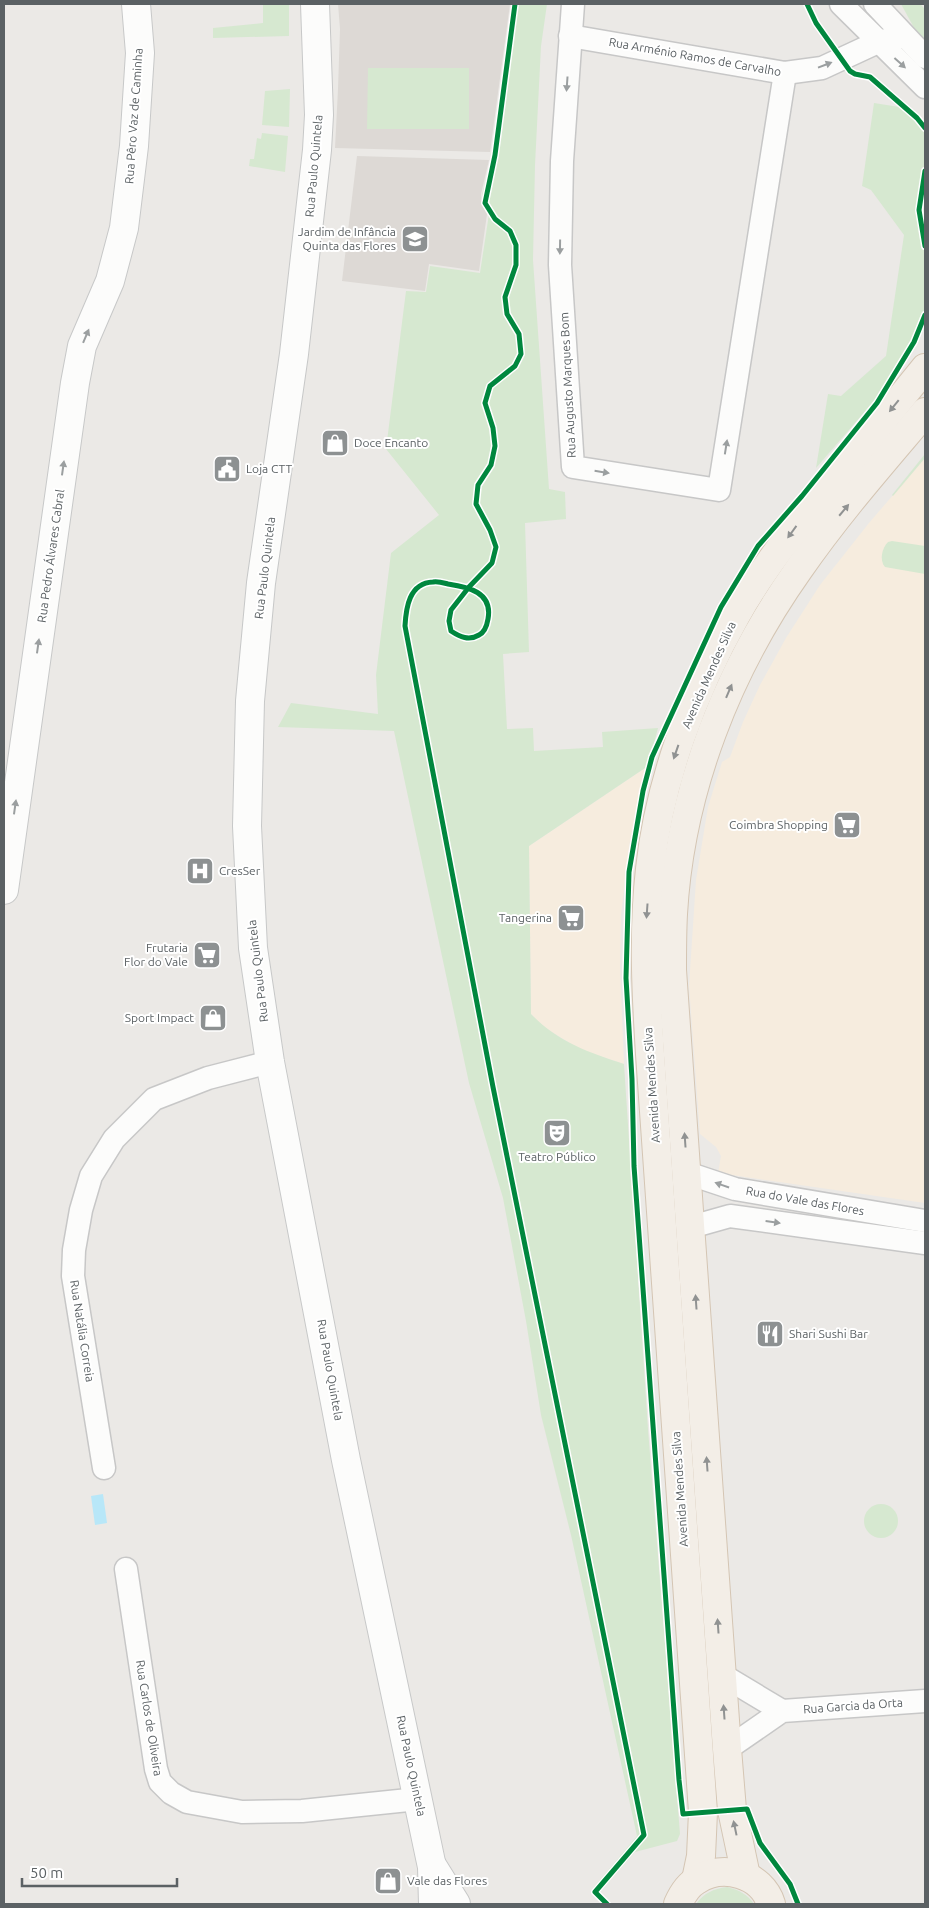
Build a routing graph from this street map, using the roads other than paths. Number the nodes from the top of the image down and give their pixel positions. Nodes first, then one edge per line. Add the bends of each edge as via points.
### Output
1 (136, 4) edge
2 (315, 4) edge
3 (573, 4) edge
4 (841, 4) edge
5 (875, 4) edge
6 (570, 36) junction
7 (904, 36) junction
8 (878, 42) junction
9 (925, 57) edge
10 (785, 73) junction
11 (925, 88) edge
12 (124, 228) joint
13 (925, 368) edge
14 (925, 412) edge
15 (4, 890) edge
16 (270, 1062) junction
17 (687, 1173) junction
18 (925, 1221) edge
19 (691, 1227) junction
20 (925, 1243) edge
21 (104, 1468) dead end
22 (126, 1569) dead end
23 (722, 1675) junction
24 (925, 1701) edge
25 (782, 1711) junction
26 (727, 1749) junction
27 (418, 1799) junction
28 (432, 1867) junction
29 (746, 1876) junction
30 (696, 1880) junction
31 (433, 1904) edge
32 (456, 1904) edge
33 (678, 1904) edge
34 (771, 1904) edge

1 - 12 street, Rua Pêro Vaz de Caminha via 140,53
2 - 16 street, Rua Paulo Quintela via 319,106 317,150 294,354 261,583 250,701 247,826 253,948
3 - 6 street, Rua Augusto Marques Bom
4 - 8 street
5 - 7 street
6 - 10 street, Rua Arménio Ramos de Carvalho
6 -> 10 street, Rua Augusto Marques Bom via 562,161 560,265 573,467 719,490
7 - 8 street, Rua Arménio Ramos de Carvalho
7 - 9 street
10 -> 8 street, Rua Arménio Ramos de Carvalho via 822,68
8 -> 11 street
15 -> 12 street, Rua Pedro Álvares Cabral via 75,383 82,346 110,281
13 -> 30 main road, Avenida Mendes Silva via 805,515 736,615 685,725 671,768 650,868 646,928 650,1054 703,1812 701,1856
17 -> 14 main road, Avenida Mendes Silva via 672,970 673,913 680,849 695,783 737,673 779,599 816,545
16 - 21 street, Rua Natália Correia via 208,1078 154,1099 114,1138 91,1176 80,1210 73,1276
16 - 27 street, Rua Paulo Quintela via 346,1460
18 -> 17 street, Rua do Vale das Flores via 736,1189
17 - 19 main road, Avenida Mendes Silva
19 -> 20 street, Rua do Vale das Flores via 730,1216
23 -> 19 main road, Avenida Mendes Silva
22 - 27 street, Rua Carlos de Oliveira via 156,1769 160,1782 171,1793 187,1802 242,1812 302,1811
23 - 25 street
26 -> 23 main road, Avenida Mendes Silva
24 - 25 street, Rua Garcia da Orta
25 - 26 street
29 -> 26 main road, Avenida Mendes Silva via 732,1810
27 - 28 street, Rua Paulo Quintela
28 - 31 street, Rua Paulo Quintela
28 - 32 street, Rua Paulo Quintela
29 - 30 main road via 730,1871 712,1873
29 - 34 main road via 760,1885
30 - 33 main road, Avenida Mendes Silva

